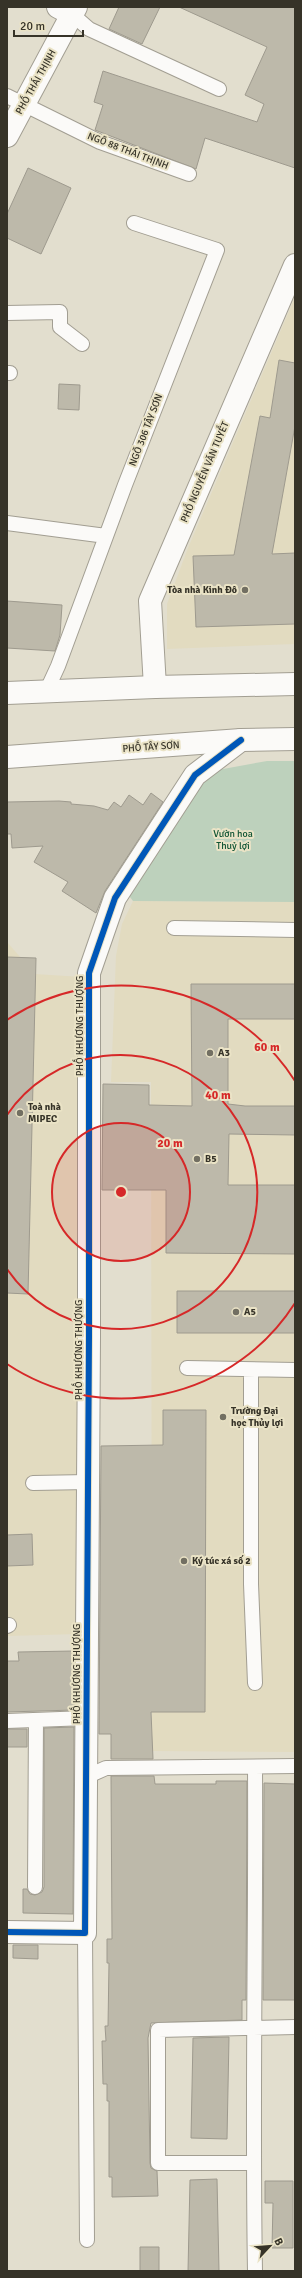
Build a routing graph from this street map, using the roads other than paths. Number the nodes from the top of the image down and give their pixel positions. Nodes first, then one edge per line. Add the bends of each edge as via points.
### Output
1 (69, 10) edge
2 (219, 89) dead end
3 (15, 100) edge
4 (7, 136) edge
5 (190, 174) dead end
6 (134, 222) dead end
7 (295, 265) edge
8 (7, 313) edge
9 (82, 344) dead end
10 (7, 523) edge
11 (106, 536) junction
12 (295, 684) edge
13 (155, 687) junction
14 (46, 692) junction
15 (7, 693) edge
16 (295, 739) edge
17 (241, 740) junction
18 (7, 757) edge
19 (174, 928) dead end
20 (295, 930) edge
21 (187, 1368) dead end
22 (251, 1370) junction
23 (295, 1370) edge
24 (88, 1482) junction
25 (33, 1483) dead end
26 (254, 1683) dead end
27 (86, 1718) junction
28 (36, 1720) junction
29 (7, 1721) edge
30 (295, 1766) edge
31 (255, 1767) junction
32 (86, 1768) junction
33 (35, 1887) dead end
34 (7, 1932) edge
35 (85, 1934) junction
36 (255, 2028) junction
37 (295, 2028) edge
38 (253, 2163) junction
39 (87, 2240) dead end
40 (255, 2271) edge

1 - 2 lane via 89,29
1 - 3 street, PHỐ THÁI THỊNH
3 - 4 street, PHỐ THÁI THỊNH
3 - 5 lane, NGÕ 88 THÁI THỊNH via 100,142
6 - 11 lane, NGÕ 306 TÂY SƠN via 217,250
7 - 13 street, PHỐ NGUYỄN VĂN TUYẾT via 150,601
8 - 9 lane via 60,312 60,327
10 - 11 lane
11 - 14 lane, NGÕ 306 TÂY SƠN
12 - 13 street
13 - 14 street
14 - 15 street
16 - 17 street, PHỐ TÂY SƠN
17 - 18 street, PHỐ TÂY SƠN
17 - 24 street, PHỐ KHƯƠNG THƯỢNG via 195,775 115,898 89,973
19 - 20 lane
21 - 22 lane
22 - 23 lane
22 - 26 lane via 251,1584
24 - 25 lane
24 - 27 street, PHỐ KHƯƠNG THƯỢNG
27 - 28 lane
27 - 32 street, PHỐ KHƯƠNG THƯỢNG
28 - 29 lane
28 - 33 lane
30 - 31 lane
31 - 32 lane
31 - 36 lane
32 - 35 street, PHỐ KHƯƠNG THƯỢNG
34 - 35 street
35 - 39 lane
36 - 37 lane
36 - 38 lane
36 - 38 lane via 158,2030 158,2163
38 - 40 lane

